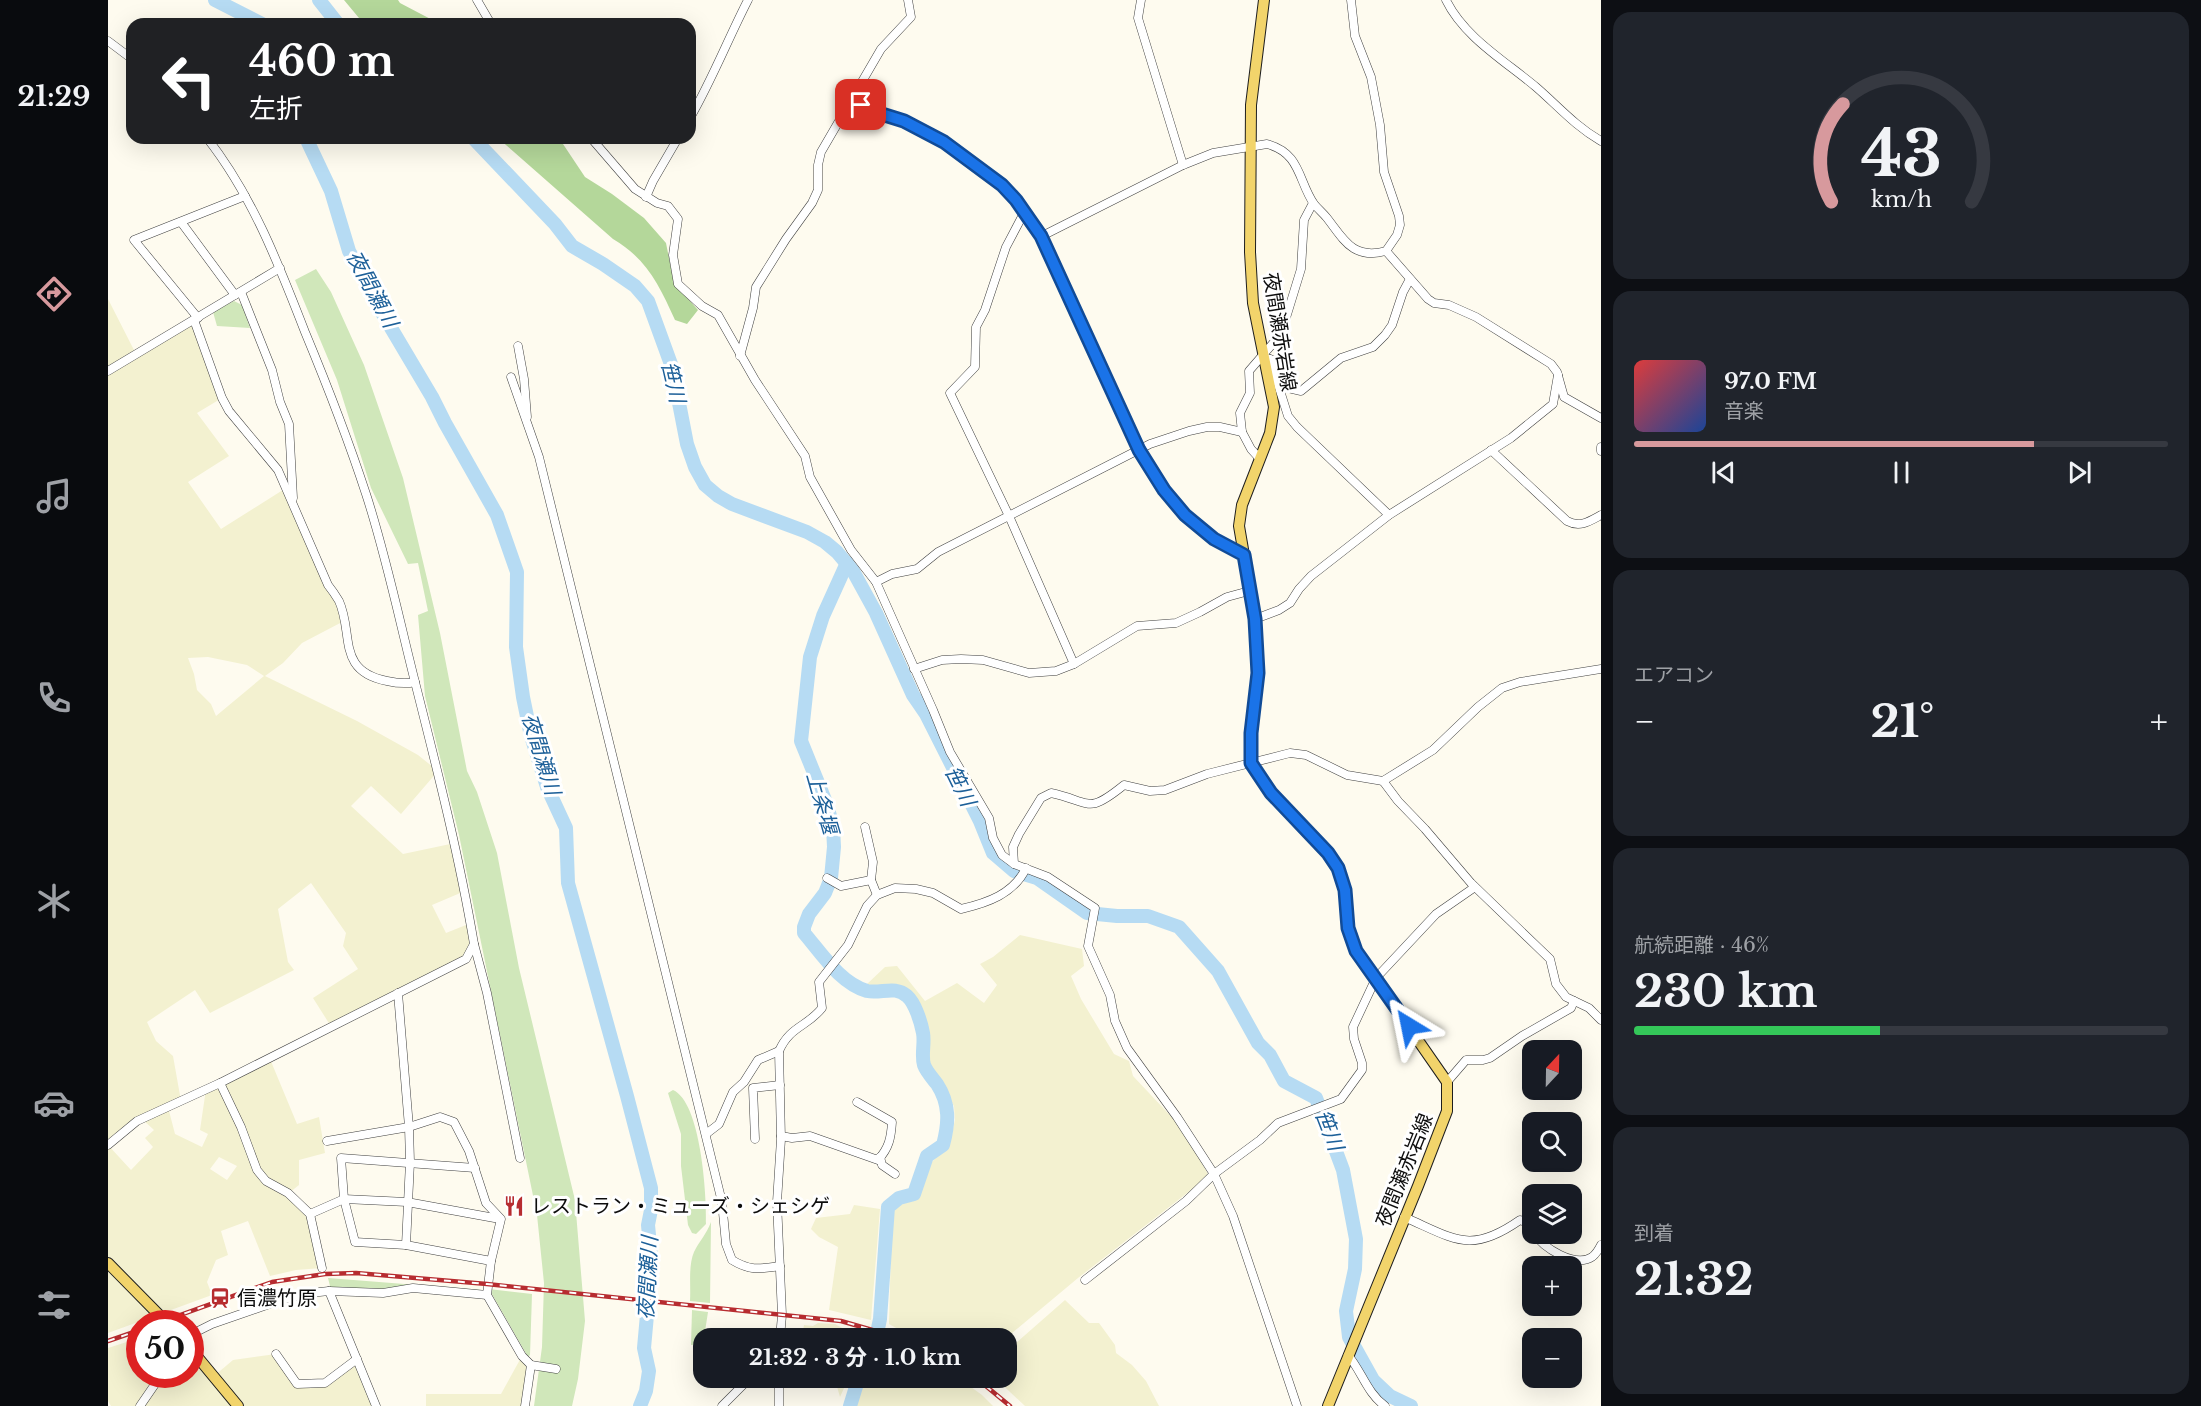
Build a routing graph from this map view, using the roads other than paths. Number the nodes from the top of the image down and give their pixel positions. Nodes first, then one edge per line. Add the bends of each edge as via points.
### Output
1 (477, 0) edge
2 (748, 0) edge
3 (908, 0) edge
4 (1141, 0) edge
5 (1264, 0) edge
6 (1351, 0) edge
7 (1446, 0) edge
8 (488, 18) edge
9 (108, 42) edge
10 (126, 55) edge
11 (850, 100) junction
12 (696, 108) edge
13 (1601, 141) edge
14 (212, 144) edge
15 (596, 144) edge
16 (675, 144) edge
17 (1251, 146) junction
18 (1183, 165) junction
19 (245, 196) junction
20 (646, 197) junction
21 (1313, 203) junction
22 (1025, 211) junction
23 (181, 222) junction
24 (1041, 236) junction
25 (1386, 251) junction
26 (280, 268) junction
27 (1410, 279) junction
28 (238, 294) junction
29 (196, 319) junction
30 (518, 346) dead end
31 (740, 356) junction
32 (1266, 357) junction
33 (108, 371) edge
34 (1558, 375) junction
35 (511, 377) dead end
36 (1601, 418) edge
37 (528, 424) junction
38 (1242, 432) junction
39 (1139, 450) junction
40 (1491, 450) junction
41 (1260, 459) junction
42 (294, 504) junction
43 (1389, 514) junction
44 (1601, 515) edge
45 (1009, 516) junction
46 (1244, 555) junction
47 (876, 582) junction
48 (1250, 591) junction
49 (1255, 619) junction
50 (1074, 664) junction
51 (914, 669) junction
52 (1601, 669) edge
53 (415, 682) junction
54 (1251, 763) junction
55 (1383, 781) junction
56 (865, 827) dead end
57 (1014, 864) junction
58 (1024, 872) junction
59 (831, 880) dead end
60 (871, 880) junction
61 (1475, 887) junction
62 (877, 895) junction
63 (474, 944) junction
64 (1376, 978) junction
65 (398, 993) junction
66 (1574, 1001) junction
67 (1601, 1020) edge
68 (779, 1051) junction
69 (1447, 1082) junction
70 (220, 1083) junction
71 (780, 1085) junction
72 (856, 1101) dead end
73 (409, 1127) junction
74 (706, 1134) junction
75 (781, 1136) junction
76 (755, 1139) dead end
77 (327, 1141) dead end
78 (108, 1144) edge
79 (880, 1157) junction
80 (520, 1158) dead end
81 (410, 1162) junction
82 (475, 1167) junction
83 (896, 1174) dead end
84 (1214, 1174) junction
85 (344, 1199) junction
86 (407, 1203) junction
87 (310, 1214) junction
88 (1404, 1217) junction
89 (501, 1219) junction
90 (1522, 1221) edge
91 (1542, 1244) edge
92 (406, 1245) junction
93 (1601, 1245) edge
94 (491, 1261) junction
95 (108, 1263) edge
96 (780, 1266) junction
97 (322, 1268) dead end
98 (1085, 1280) dead end
99 (329, 1291) junction
100 (487, 1295) junction
101 (153, 1310) edge
102 (204, 1328) edge
103 (781, 1328) edge
104 (1350, 1352) junction
105 (276, 1354) dead end
106 (357, 1359) junction
107 (204, 1365) edge
108 (531, 1365) junction
109 (556, 1369) dead end
110 (152, 1388) edge
111 (740, 1388) edge
112 (779, 1388) edge
113 (140, 1406) edge
114 (238, 1406) edge
115 (376, 1406) edge
116 (525, 1406) edge
117 (722, 1406) edge
118 (779, 1406) edge
119 (1297, 1406) edge
120 (1328, 1406) edge
121 (1385, 1406) edge

1 - 8 street
2 - 12 street
3 - 11 street via 911,18 881,49
4 - 18 street via 1138,18
5 - 17 main road, 夜間瀬赤岩線 via 1251,105
6 - 25 street via 1354,36 1371,77 1384,172 1399,216 1397,235
7 - 13 street via 1471,33 1568,118
9 - 10 street
11 - 22 street via 944,142 1002,185
11 - 31 street via 821,152 818,190 812,203 756,287
14 - 19 street
15 - 20 street via 618,172
16 - 20 street
17 - 18 street via 1213,153
17 - 21 street via 1276,146 1288,156 1298,167
17 - 32 main road, 夜間瀬赤岩線 via 1253,303
18 - 24 street
19 - 23 street
19 - 26 street
20 - 31 street via 668,206 678,219 673,255 678,284 718,315
21 - 25 street via 1349,246 1367,253
21 - 32 street via 1304,220 1296,290
22 - 24 street
22 - 45 street via 1006,247 976,327 975,367 950,393
23 - 28 street
23 - 29 street via 134,240
24 - 39 street
25 - 27 street
26 - 28 street
26 - 53 street via 366,494
27 - 32 street via 1385,335 1373,347 1341,358 1301,391 1288,388 1282,363
27 - 34 street via 1434,303 1476,317 1551,364
28 - 29 street
28 - 42 street via 273,370 289,424
29 - 33 street
29 - 42 street via 225,405 278,470
30 - 37 street
31 - 47 street via 804,456 810,477 851,550
32 - 38 street via 1249,371 1250,393 1240,413
32 - 41 main road, 夜間瀬赤岩線 via 1274,407
32 - 43 street via 1288,416
34 - 36 street via 1564,397
34 - 40 street via 1553,404
35 - 37 street
37 - 74 street
38 - 39 street via 1207,427
38 - 41 street
39 - 45 street
39 - 46 street via 1185,515 1214,539
40 - 43 street
40 - 44 street via 1574,525
41 - 46 main road, 夜間瀬赤岩線 via 1242,505 1239,526
42 - 53 street via 339,602 348,647 358,668 376,679
43 - 49 street via 1311,576 1290,603
45 - 47 street via 938,552 917,569
45 - 50 street
46 - 48 main road, 夜間瀬赤岩線
47 - 51 street
48 - 49 main road, 夜間瀬赤岩線
48 - 50 street via 1227,597 1176,622 1137,626
49 - 54 main road, 夜間瀬赤岩線 via 1258,673
50 - 51 street via 1041,674 983,660 961,659
51 - 57 street via 950,752 989,818 993,838 1002,855
52 - 55 street via 1502,688 1433,750
53 - 63 street via 450,818
54 - 55 street via 1290,753 1306,755 1347,776
54 - 57 street via 1165,790 1150,791 1124,784 1103,801 1092,804 1051,793 1041,798 1019,834 1013,847
54 - 64 main road via 1271,793 1338,868 1345,890 1348,928 1356,951
55 - 61 street
56 - 60 street via 873,862
57 - 58 street
58 - 62 street via 1004,894 982,905 961,909 933,893 916,889 895,888
58 - 84 street via 1048,877 1094,913 1088,946 1110,995 1115,1021 1127,1048
59 - 60 street via 841,886
60 - 62 street
61 - 64 street via 1436,914
61 - 66 street via 1550,959 1556,984
62 - 68 street via 867,906 848,945 819,982 822,1008 784,1038
63 - 65 street via 466,959
63 - 80 street
64 - 69 main road
64 - 84 street via 1353,1027 1362,1070 1341,1100 1278,1123
65 - 70 street
65 - 73 street
66 - 67 street
66 - 69 street via 1571,1008 1490,1058 1466,1059
68 - 71 street
68 - 74 street via 758,1060 733,1092 719,1124
69 - 88 main road, 夜間瀬赤岩線 via 1447,1111
70 - 78 street via 138,1121
70 - 87 street via 257,1170
71 - 75 street
71 - 76 street via 753,1088
72 - 79 street via 892,1122 890,1142
73 - 77 street
73 - 81 street
73 - 82 street via 440,1117 454,1122
74 - 96 street via 732,1260 746,1268
75 - 79 street via 810,1136 878,1160
75 - 96 street via 777,1202
79 - 83 street via 882,1165
81 - 82 street
81 - 85 street via 341,1158
81 - 86 street
82 - 89 street via 486,1203
84 - 98 street via 1186,1201
84 - 119 street via 1233,1216
85 - 86 street
85 - 87 street
85 - 92 street via 355,1242
86 - 89 street
86 - 92 street
87 - 97 street
88 - 90 street via 1469,1242
88 - 104 main road, 夜間瀬赤岩線
89 - 94 street
91 - 93 street via 1556,1253 1583,1260 1593,1256
92 - 94 street
94 - 100 street
95 - 101 main road
96 - 103 street
99 - 100 street via 383,1293 413,1288
99 - 102 street via 281,1300
99 - 106 street
100 - 108 street
104 - 120 main road, 夜間瀬赤岩線
104 - 121 street via 1374,1398
105 - 106 street via 297,1384 325,1383
106 - 115 street
107 - 114 main road
108 - 109 street
108 - 116 street
110 - 113 street
111 - 117 street
112 - 118 street

